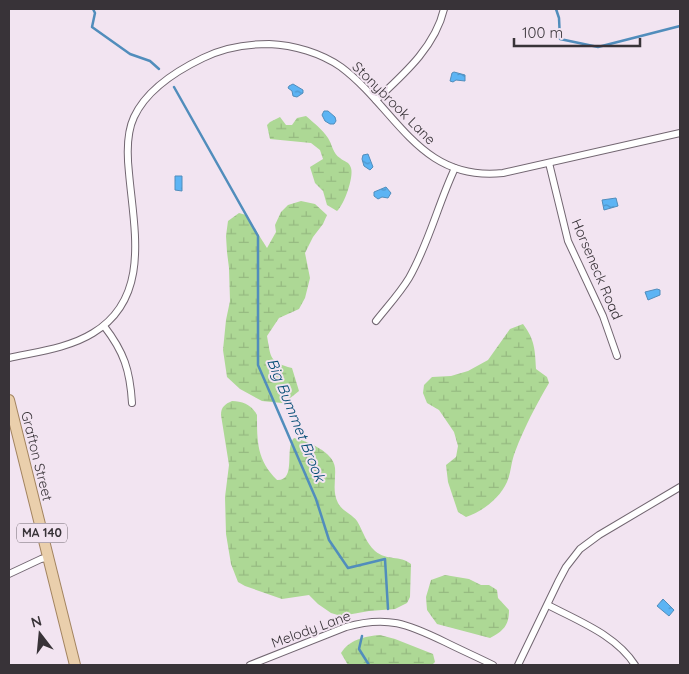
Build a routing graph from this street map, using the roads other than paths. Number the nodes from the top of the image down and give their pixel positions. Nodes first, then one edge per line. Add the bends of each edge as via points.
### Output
1 (444, 9) edge
2 (376, 100) junction
3 (680, 133) edge
4 (549, 163) junction
5 (455, 168) junction
6 (376, 321) dead end
7 (104, 326) junction
8 (617, 356) dead end
9 (9, 358) edge
10 (9, 400) edge
11 (132, 403) dead end
12 (680, 487) edge
13 (49, 558) junction
14 (9, 574) edge
15 (548, 605) junction
16 (75, 665) edge
17 (250, 665) edge
18 (494, 665) edge
19 (518, 665) edge
20 (635, 665) edge

1 - 2 street via 432,39 419,58
2 - 5 street, Stonybrook Lane via 425,153
2 - 7 street, Stonybrook Lane via 340,66 306,50 280,44 236,47 218,52 157,87 143,101 128,136 136,255 133,280 125,302
3 - 4 street, Stonybrook Lane
4 - 5 street, Stonybrook Lane via 488,175
4 - 8 street, Horseneck Road via 568,241 604,316
5 - 6 street via 416,265
7 - 9 street, Stonybrook Lane via 82,339
7 - 11 street via 124,357
10 - 13 main road, Grafton Street / MA 140
12 - 15 street via 580,549 566,567
13 - 14 street
13 - 16 main road, Grafton Street / MA 140
15 - 19 street
15 - 20 street via 616,643
17 - 18 street, Melody Lane via 346,627 380,622 416,628

